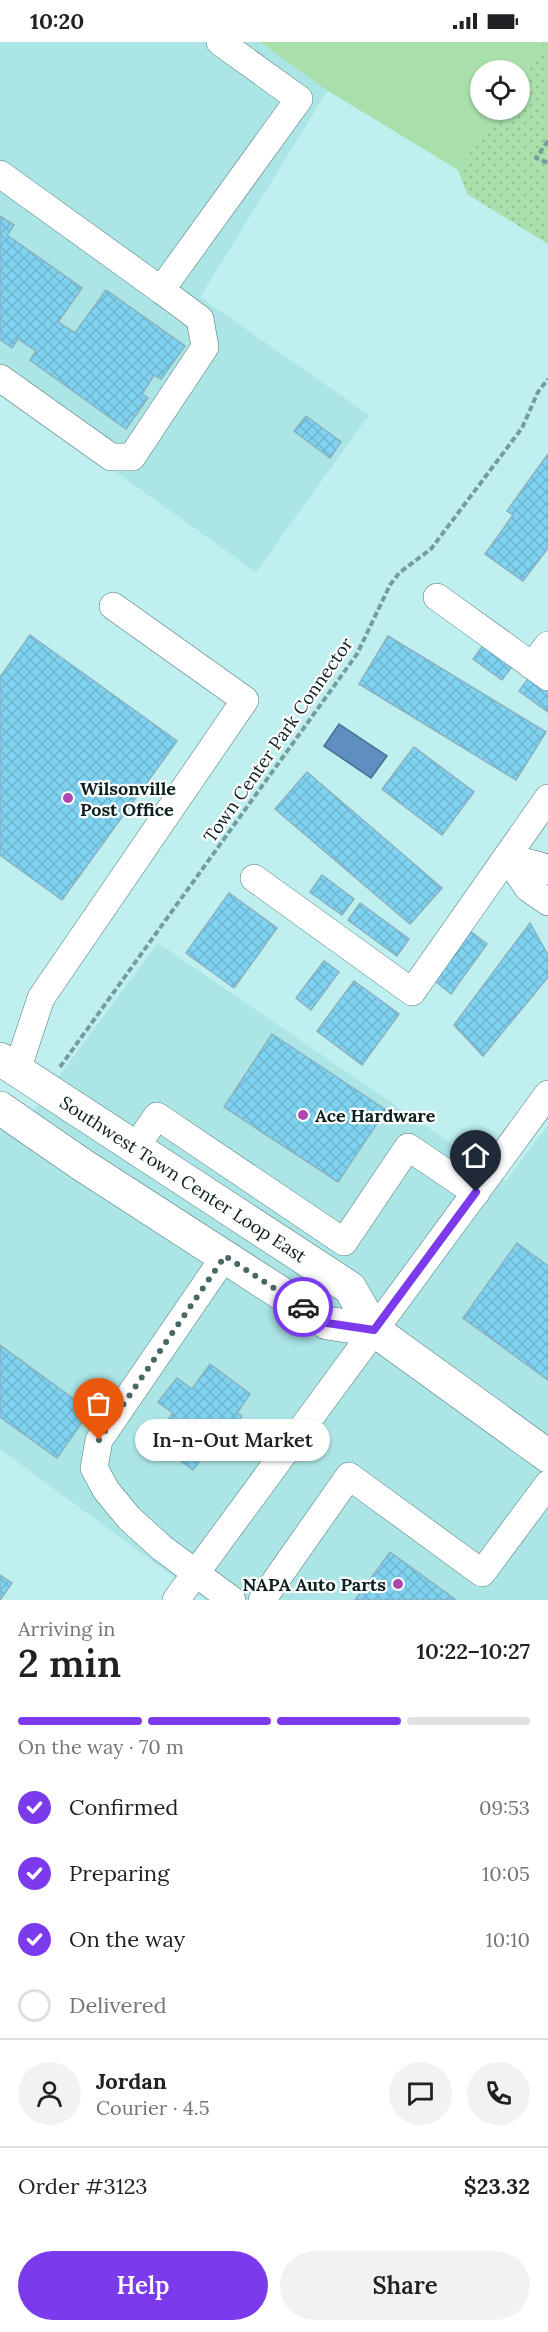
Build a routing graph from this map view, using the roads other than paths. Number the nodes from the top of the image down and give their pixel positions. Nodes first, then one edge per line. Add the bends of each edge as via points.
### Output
1 (220, 42) edge
2 (0, 174) edge
3 (161, 290) junction
4 (0, 378) edge
5 (437, 597) dead end
6 (113, 606) dead end
7 (543, 663) edge
8 (548, 798) edge
9 (507, 857) junction
10 (548, 871) edge
11 (254, 878) dead end
12 (548, 902) edge
13 (8, 1064) edge
14 (548, 1094) edge
15 (0, 1108) edge
16 (135, 1148) junction
17 (476, 1192) junction
18 (225, 1256) junction
19 (374, 1330) junction
20 (548, 1456) edge
21 (548, 1484) edge
22 (195, 1574) junction
23 (176, 1600) edge
24 (232, 1600) edge
25 (262, 1600) edge

1 - 3 street via 299,99
2 - 3 street
3 - 4 street via 200,319 204,347 132,457 111,457
5 - 7 street
6 - 13 street via 245,700 41,998
8 - 9 street
9 - 10 street
9 - 11 street via 412,992
9 - 12 street via 528,888
13 - 16 main road, Southwest Town Center Loop East
14 - 17 street
15 - 18 main road
16 - 17 street via 157,1116 344,1242 408,1147
16 - 19 main road, Southwest Town Center Loop East via 350,1288
17 - 19 street
18 - 19 main road via 327,1323
18 - 22 street via 99,1440 94,1468 129,1518
19 - 20 main road
19 - 22 street
21 - 25 street via 482,1574 349,1476
22 - 23 street
22 - 24 street

